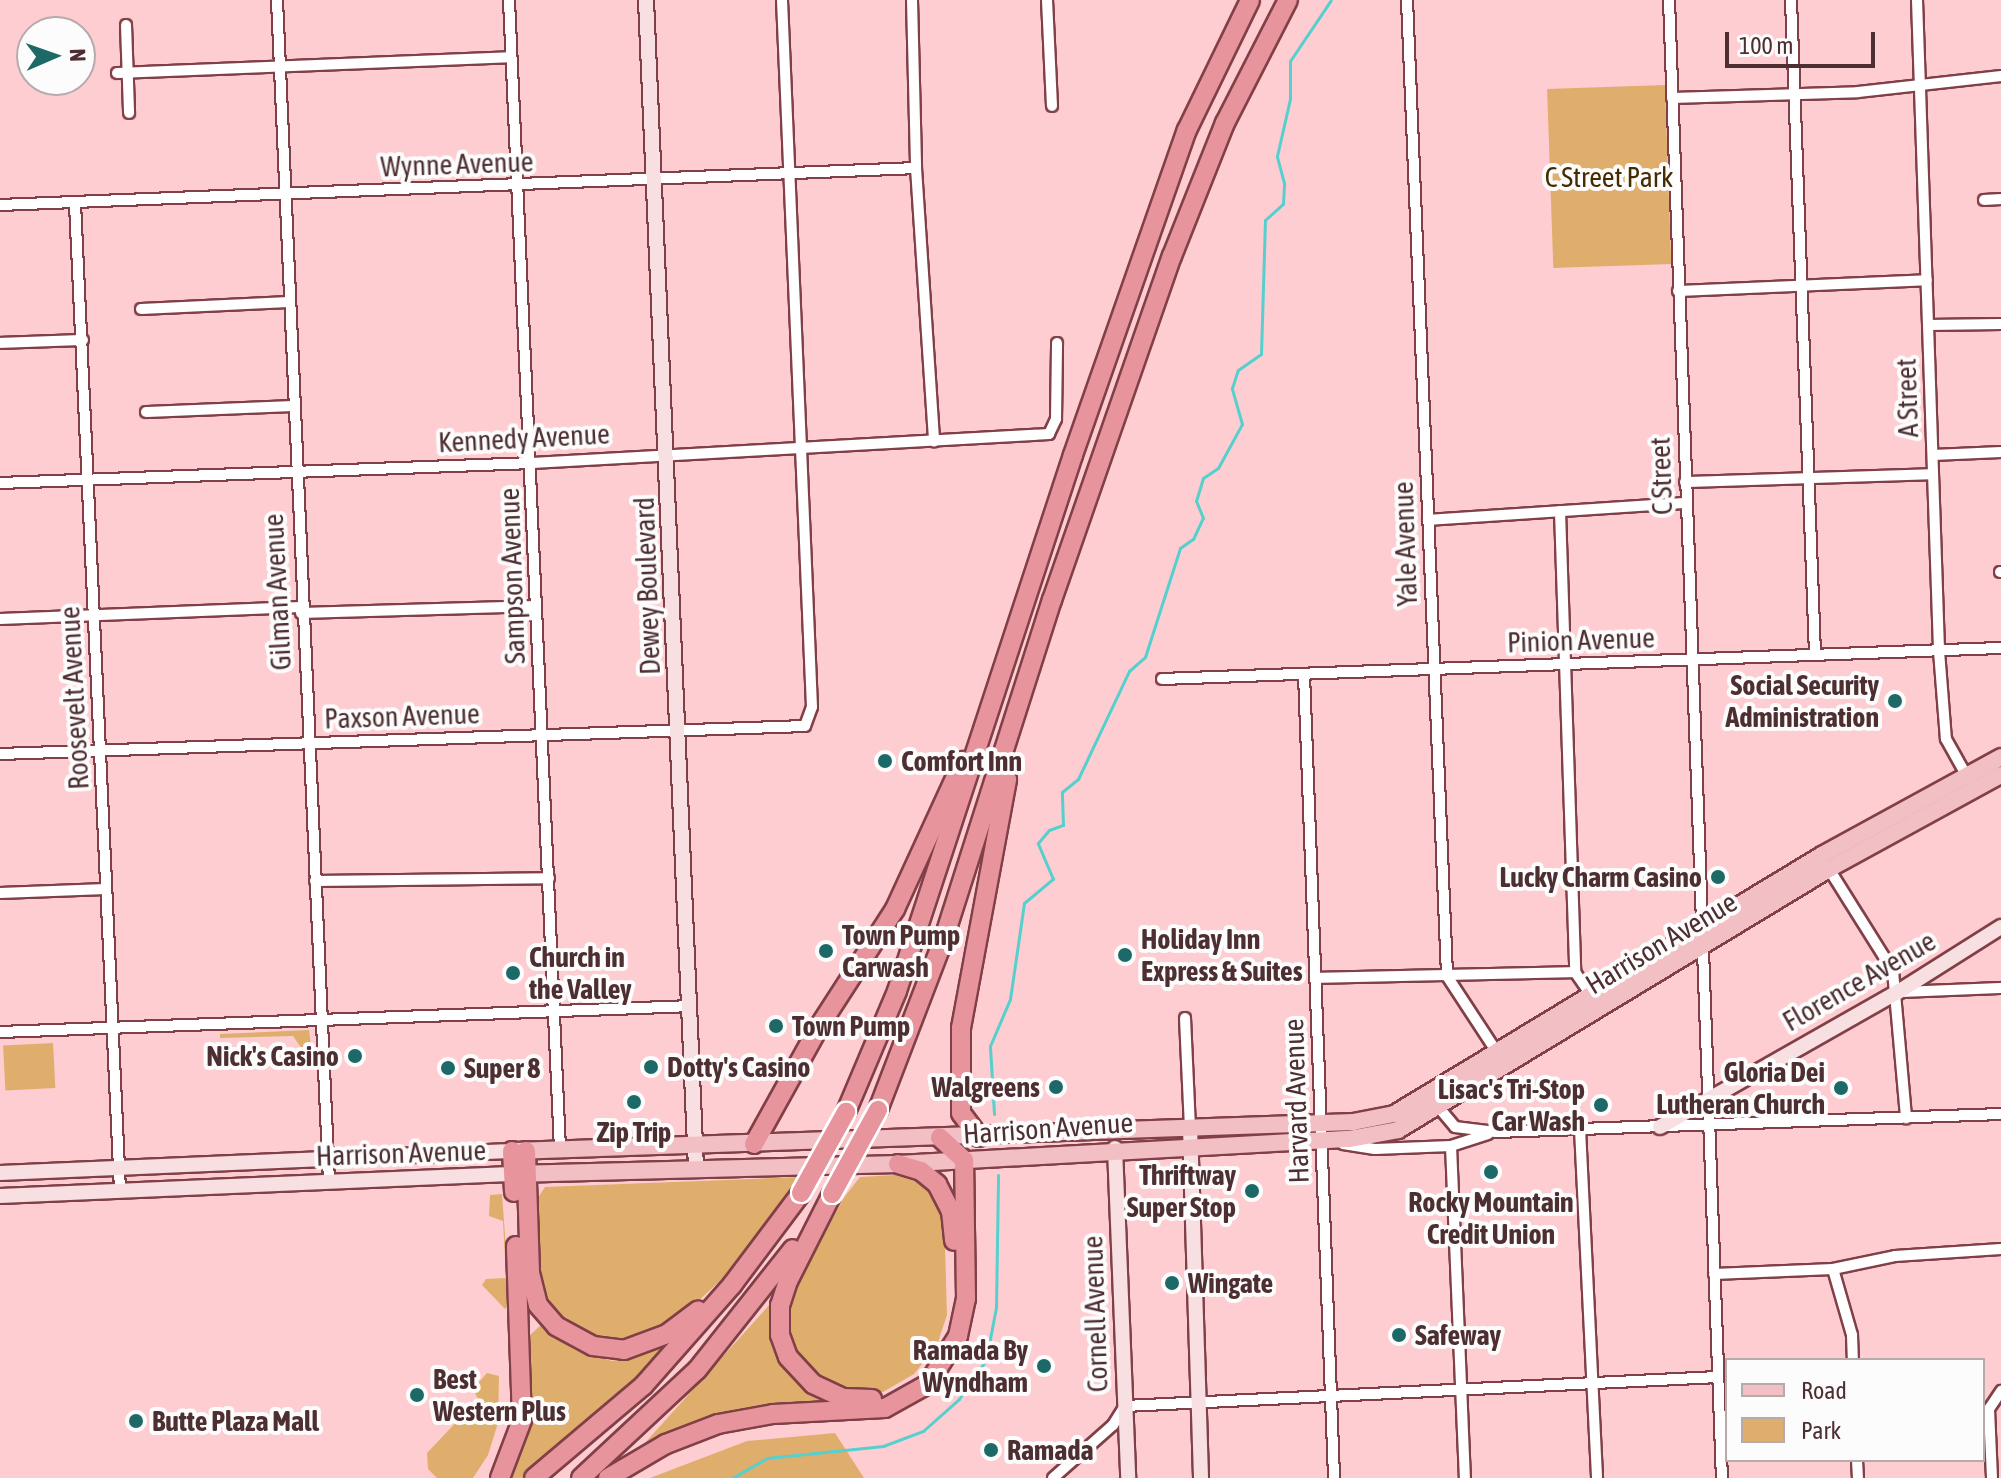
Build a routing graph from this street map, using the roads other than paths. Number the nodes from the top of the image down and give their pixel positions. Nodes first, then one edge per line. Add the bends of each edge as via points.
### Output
1 (277, 0) edge
2 (509, 0) edge
3 (646, 0) edge
4 (782, 0) edge
5 (912, 0) edge
6 (1047, 0) edge
7 (1250, 0) edge
8 (1288, 0) edge
9 (1407, 0) edge
10 (1669, 0) edge
11 (1791, 0) edge
12 (1917, 0) edge
13 (126, 25) dead end
14 (511, 57) junction
15 (279, 67) junction
16 (122, 73) junction
17 (2001, 76) edge
18 (1921, 86) junction
19 (1795, 94) junction
20 (1672, 98) junction
21 (1052, 106) dead end
22 (129, 113) dead end
23 (916, 168) junction
24 (788, 175) junction
25 (654, 181) junction
26 (516, 186) junction
27 (284, 195) junction
28 (2001, 199) edge
29 (1984, 200) dead end
30 (75, 203) junction
31 (0, 205) edge
32 (1927, 280) junction
33 (1802, 285) junction
34 (1678, 291) junction
35 (289, 302) junction
36 (141, 309) dead end
37 (2001, 324) edge
38 (1928, 325) junction
39 (83, 340) junction
40 (0, 343) edge
41 (1057, 343) dead end
42 (294, 406) junction
43 (146, 412) dead end
44 (934, 441) junction
45 (802, 450) junction
46 (2001, 452) edge
47 (668, 453) junction
48 (1933, 455) junction
49 (532, 463) junction
50 (296, 472) junction
51 (1933, 474) junction
52 (1809, 478) junction
53 (88, 481) junction
54 (1685, 482) junction
55 (0, 483) edge
56 (1686, 503) junction
57 (1560, 511) junction
58 (1428, 520) junction
59 (1052, 600) junction
60 (536, 606) junction
61 (301, 610) junction
62 (94, 616) junction
63 (0, 619) edge
64 (2001, 648) edge
65 (1939, 651) junction
66 (1815, 655) junction
67 (1691, 660) junction
68 (1565, 664) junction
69 (1434, 669) junction
70 (1304, 674) junction
71 (1162, 679) dead end
72 (999, 687) junction
73 (680, 731) junction
74 (543, 736) junction
75 (308, 743) junction
76 (102, 749) junction
77 (0, 754) edge
78 (2001, 757) edge
79 (2001, 775) edge
80 (1970, 781) junction
81 (1829, 869) junction
82 (549, 878) junction
83 (315, 881) junction
84 (106, 889) junction
85 (0, 893) edge
86 (2001, 927) edge
87 (1699, 931) junction
88 (1699, 950) junction
89 (1575, 972) junction
90 (1447, 976) junction
91 (1316, 978) junction
92 (2001, 988) edge
93 (1898, 992) junction
94 (1597, 1003) junction
95 (691, 1006) junction
96 (552, 1012) junction
97 (1185, 1018) dead end
98 (322, 1020) junction
99 (114, 1027) junction
100 (0, 1032) edge
101 (1502, 1060) junction
102 (1428, 1094) junction
103 (1707, 1102) junction
104 (1439, 1109) junction
105 (2001, 1114) edge
106 (1906, 1118) junction
107 (1321, 1122) junction
108 (1708, 1125) junction
109 (1190, 1127) junction
110 (1660, 1127) junction
111 (1580, 1129) junction
112 (1496, 1132) junction
113 (979, 1137) junction
114 (940, 1138) junction
115 (1321, 1140) junction
116 (754, 1144) junction
117 (695, 1145) junction
118 (1191, 1145) junction
119 (1451, 1146) junction
120 (1115, 1148) junction
121 (560, 1150) junction
122 (519, 1151) junction
123 (328, 1159) junction
124 (964, 1160) junction
125 (898, 1164) junction
126 (120, 1168) junction
127 (696, 1170) junction
128 (0, 1173) edge
129 (519, 1174) junction
130 (329, 1181) junction
131 (120, 1191) junction
132 (832, 1194) junction
133 (0, 1196) edge
134 (2001, 1249) edge
135 (1833, 1269) junction
136 (1714, 1274) junction
137 (732, 1285) junction
138 (1853, 1358) edge
139 (1718, 1377) junction
140 (1593, 1383) junction
141 (1462, 1389) junction
142 (2001, 1391) edge
143 (1331, 1395) junction
144 (1198, 1402) junction
145 (1125, 1406) junction
146 (500, 1478) edge
147 (534, 1478) edge
148 (581, 1478) edge
149 (608, 1478) edge
150 (1053, 1478) edge
151 (1128, 1478) edge
152 (1201, 1478) edge
153 (1334, 1478) edge
154 (1465, 1478) edge
155 (1597, 1478) edge
156 (1722, 1478) edge
157 (1992, 1478) edge

1 - 15 street, Gilman Avenue
2 - 14 street, Sampson Avenue
3 - 25 street, Dewey Boulevard
4 - 24 street
5 - 23 street
6 - 21 street
7 - 72 highway via 1187,130 1073,455
8 - 59 highway via 1225,123 1178,241
9 - 58 street, Yale Avenue
10 - 20 street, C Street
11 - 19 street
12 - 18 street, A Street
13 - 16 street
14 - 15 street
14 - 26 street, Sampson Avenue
15 - 16 street
15 - 27 street, Gilman Avenue
16 - 22 street
17 - 18 street
18 - 19 street
18 - 32 street, A Street
19 - 20 street
19 - 33 street
20 - 34 street, C Street
23 - 24 street, Wynne Avenue
23 - 44 street
24 - 25 street, Wynne Avenue
24 - 45 street
25 - 26 street, Wynne Avenue
25 - 47 street, Dewey Boulevard
26 - 27 street, Wynne Avenue
26 - 49 street, Sampson Avenue
27 - 30 street, Wynne Avenue
27 - 35 street, Gilman Avenue
28 - 29 street
30 - 31 street, Wynne Avenue
30 - 39 street, Roosevelt Avenue
32 - 33 street
32 - 38 street, A Street
33 - 34 street
33 - 52 street
34 - 54 street, C Street
35 - 36 street
35 - 42 street, Gilman Avenue
37 - 38 street
38 - 48 street, A Street
39 - 40 street
39 - 53 street, Roosevelt Avenue
41 - 44 street, Kennedy Avenue via 1056,419 1049,434
42 - 43 street
42 - 50 street, Gilman Avenue
44 - 45 street, Kennedy Avenue
45 - 47 street, Kennedy Avenue
45 - 73 street, Paxson Avenue via 812,707 805,726
46 - 48 street
47 - 49 street, Kennedy Avenue
47 - 73 street, Dewey Boulevard
48 - 51 street, A Street
49 - 50 street, Kennedy Avenue
49 - 60 street, Sampson Avenue
50 - 53 street, Kennedy Avenue
50 - 61 street, Gilman Avenue
51 - 52 street
51 - 65 street, A Street
52 - 54 street
52 - 66 street
53 - 55 street, Kennedy Avenue
53 - 62 street, Roosevelt Avenue
54 - 56 street, C Street
56 - 57 street
56 - 67 street, C Street
57 - 58 street
57 - 68 street
58 - 69 street, Yale Avenue
59 - 113 highway via 1004,787 970,961 959,1070 963,1122
59 - 132 highway, bridge via 944,938 878,1110
60 - 61 street
60 - 74 street, Sampson Avenue
61 - 62 street
61 - 75 street, Gilman Avenue
62 - 63 street
62 - 76 street, Roosevelt Avenue
64 - 65 street, Pinion Avenue
65 - 66 street, Pinion Avenue
65 - 80 street, A Street via 1946,739
66 - 67 street, Pinion Avenue
67 - 68 street, Pinion Avenue
67 - 87 street, C Street
68 - 69 street, Pinion Avenue
68 - 89 street
69 - 70 street, Pinion Avenue
69 - 90 street, Yale Avenue
70 - 71 street, Pinion Avenue
70 - 91 street, Harvard Avenue
72 - 116 highway via 895,909 807,1047
72 - 137 highway, bridge via 897,991 846,1112 801,1193
73 - 74 street, Paxson Avenue
73 - 95 street, Dewey Boulevard
74 - 75 street, Paxson Avenue
74 - 82 street, Sampson Avenue
75 - 76 street, Paxson Avenue
75 - 83 street, Gilman Avenue
76 - 77 street, Paxson Avenue
76 - 84 street, Roosevelt Avenue
78 - 80 main road, Harrison Avenue
79 - 80 main road, Harrison Avenue
80 - 81 main road, Harrison Avenue
80 - 87 main road, Harrison Avenue
81 - 88 main road, Harrison Avenue
81 - 93 street via 1893,971
82 - 83 street
82 - 96 street, Sampson Avenue
83 - 98 street, Gilman Avenue
84 - 85 street
84 - 99 street, Roosevelt Avenue
86 - 93 street, Florence Avenue
87 - 88 street, C Street
87 - 94 main road, Harrison Avenue
88 - 94 main road, Harrison Avenue
88 - 103 street, C Street
89 - 90 street
89 - 94 street
90 - 91 street
90 - 101 street
91 - 107 street, Harvard Avenue
92 - 93 street
93 - 103 street, Florence Avenue
93 - 106 street
94 - 101 main road, Harrison Avenue
95 - 96 street
95 - 117 street, Dewey Boulevard
96 - 98 street
96 - 121 street, Sampson Avenue
97 - 109 street
98 - 99 street
98 - 123 street, Gilman Avenue
99 - 100 street
99 - 126 street, Roosevelt Avenue
101 - 102 main road, Harrison Avenue
101 - 104 main road, Harrison Avenue
102 - 104 street
102 - 107 main road, Harrison Avenue via 1394,1114
103 - 108 street, C Street
103 - 110 street, Florence Avenue
104 - 112 street via 1455,1127
104 - 115 main road, Harrison Avenue via 1398,1130
105 - 106 street
106 - 108 street
107 - 109 main road, Harrison Avenue
107 - 115 street, Harvard Avenue
108 - 110 street
108 - 136 street, C Street
109 - 113 main road, Harrison Avenue
109 - 118 street
110 - 111 street
111 - 112 street
111 - 140 street
112 - 119 street
113 - 114 main road, Harrison Avenue
114 - 116 main road, Harrison Avenue
114 - 124 highway
115 - 118 main road, Harrison Avenue
115 - 119 street via 1375,1149
115 - 143 street, Harvard Avenue
116 - 117 main road, Harrison Avenue
117 - 121 main road, Harrison Avenue
117 - 127 street, Dewey Boulevard
118 - 120 main road, Harrison Avenue
118 - 144 street
119 - 141 street
120 - 124 main road, Harrison Avenue
120 - 145 street, Cornell Avenue
121 - 122 main road, Harrison Avenue
122 - 123 street, Harrison Avenue
122 - 129 highway
123 - 126 street, Harrison Avenue
123 - 130 street, Gilman Avenue
124 - 125 main road, Harrison Avenue
124 - 149 highway via 963,1319 952,1351 928,1384 885,1408 728,1421 666,1444
125 - 127 main road, Harrison Avenue
125 - 132 highway via 921,1171 946,1199 953,1222 955,1302 948,1329 928,1366 881,1398 854,1400 813,1384 788,1357 780,1335 780,1305 788,1281
126 - 128 street, Harrison Avenue
126 - 131 street, Roosevelt Avenue
127 - 129 main road, Harrison Avenue
129 - 130 street, Harrison Avenue
129 - 137 highway via 532,1287 538,1305 568,1336 607,1349 644,1345
129 - 146 highway via 523,1401 520,1434
130 - 131 street, Harrison Avenue
131 - 133 street, Harrison Avenue
132 - 148 highway via 755,1303 697,1370
134 - 135 street via 1895,1256
135 - 136 street
135 - 138 street via 1852,1335
136 - 139 street, C Street
137 - 147 highway via 643,1386
139 - 140 street
139 - 156 street, C Street
140 - 141 street
140 - 155 street
141 - 143 street
141 - 154 street
142 - 157 street via 1989,1409
143 - 144 street
143 - 153 street, Harvard Avenue
144 - 145 street
144 - 152 street
145 - 150 street via 1113,1425
145 - 151 street, Cornell Avenue

